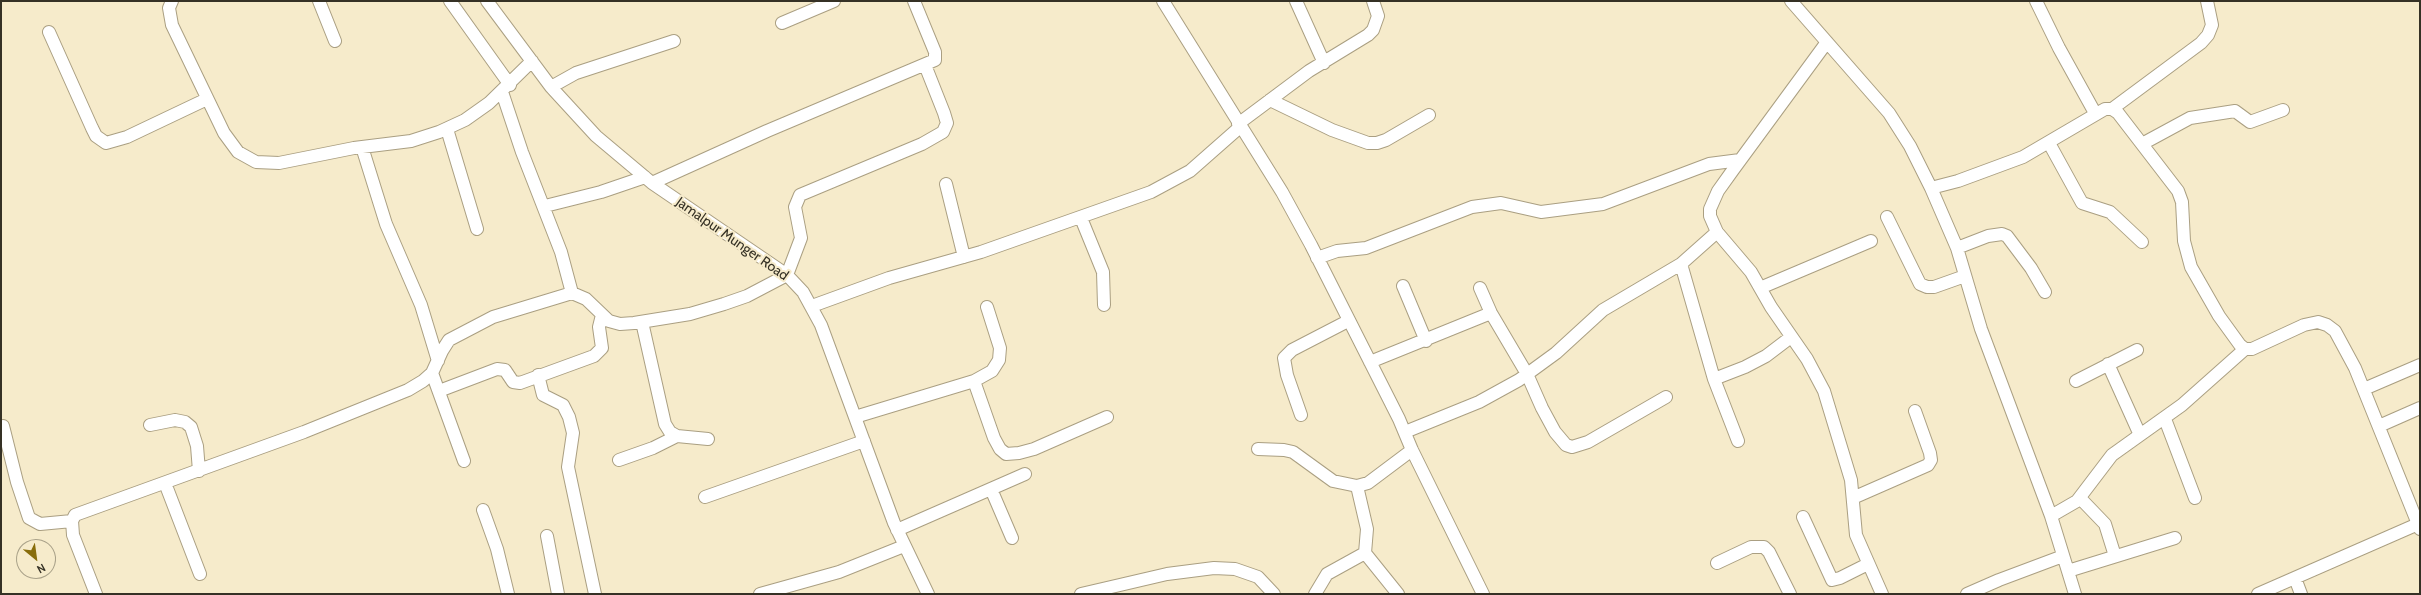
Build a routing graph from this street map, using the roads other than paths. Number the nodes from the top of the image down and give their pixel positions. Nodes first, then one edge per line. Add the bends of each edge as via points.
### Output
1 (172, 1) edge
2 (319, 1) edge
3 (450, 1) edge
4 (487, 1) edge
5 (834, 1) edge
6 (914, 1) edge
7 (1163, 1) edge
8 (1296, 1) edge
9 (1373, 1) edge
10 (1791, 1) edge
11 (2036, 1) edge
12 (2207, 1) edge
13 (782, 23) dead end
14 (49, 32) dead end
15 (335, 41) dead end
16 (674, 41) dead end
17 (1827, 42) junction
18 (532, 61) junction
19 (1324, 62) junction
20 (925, 65) junction
21 (551, 87) junction
22 (506, 88) junction
23 (207, 99) junction
24 (1270, 100) junction
25 (2112, 109) junction
26 (2282, 110) dead end
27 (2095, 113) junction
28 (1429, 115) dead end
29 (1239, 125) junction
30 (447, 129) junction
31 (2049, 143) junction
32 (2142, 144) junction
33 (362, 147) junction
34 (1740, 160) junction
35 (648, 180) junction
36 (946, 184) dead end
37 (1931, 188) junction
38 (545, 206) junction
39 (1887, 217) dead end
40 (1080, 218) junction
41 (477, 229) dead end
42 (1717, 232) junction
43 (1872, 241) dead end
44 (2142, 242) dead end
45 (1957, 248) junction
46 (964, 257) junction
47 (1317, 258) junction
48 (1681, 264) junction
49 (787, 275) junction
50 (1966, 276) junction
51 (1403, 286) dead end
52 (1480, 288) dead end
53 (1760, 288) junction
54 (2045, 292) dead end
55 (572, 293) junction
56 (1104, 305) dead end
57 (812, 306) junction
58 (987, 307) dead end
59 (1491, 314) junction
60 (602, 315) junction
61 (1348, 320) junction
62 (642, 322) junction
63 (1791, 337) junction
64 (1426, 341) junction
65 (2245, 349) junction
66 (2137, 350) dead end
67 (438, 361) junction
68 (1370, 362) junction
69 (2108, 364) junction
70 (2420, 364) edge
71 (432, 373) junction
72 (1528, 374) junction
73 (538, 375) junction
74 (1714, 379) junction
75 (974, 381) junction
76 (2076, 381) dead end
77 (2364, 389) junction
78 (439, 391) junction
79 (1666, 396) dead end
80 (2420, 408) edge
81 (1915, 411) dead end
82 (1301, 414) dead end
83 (855, 416) junction
84 (1107, 417) dead end
85 (2165, 419) junction
86 (150, 425) dead end
87 (3, 426) dead end
88 (2379, 426) junction
89 (1405, 432) junction
90 (2140, 435) junction
91 (678, 436) junction
92 (708, 439) dead end
93 (864, 441) junction
94 (1738, 441) dead end
95 (1258, 449) dead end
96 (1412, 450) junction
97 (619, 460) dead end
98 (464, 461) dead end
99 (199, 471) junction
100 (1025, 474) dead end
101 (165, 483) junction
102 (1357, 486) junction
103 (991, 489) junction
104 (1854, 496) junction
105 (705, 497) dead end
106 (2080, 498) junction
107 (2196, 498) dead end
108 (483, 510) dead end
109 (2416, 510) edge
110 (2051, 516) junction
111 (1803, 517) dead end
112 (72, 521) junction
113 (2419, 526) edge
114 (897, 530) junction
115 (547, 536) dead end
116 (1012, 538) dead end
117 (2175, 538) dead end
118 (904, 546) junction
119 (1365, 553) junction
120 (2063, 556) junction
121 (2115, 556) junction
122 (1717, 563) dead end
123 (1868, 564) junction
124 (2068, 571) junction
125 (200, 574) dead end
126 (2295, 578) junction
127 (788, 590) edge
128 (96, 594) edge
129 (508, 594) edge
130 (558, 594) edge
131 (595, 594) edge
132 (760, 594) edge
133 (928, 594) edge
134 (1081, 594) edge
135 (1274, 594) edge
136 (1315, 594) edge
137 (1398, 594) edge
138 (1483, 594) edge
139 (1790, 594) edge
140 (1882, 594) edge
141 (1968, 594) edge
142 (2075, 594) edge
143 (2258, 594) edge
144 (2301, 594) edge

1 - 23 street via 169,8 171,21
2 - 15 street
3 - 22 street
4 - 18 street, Jamalpur Munger Road
5 - 13 street
6 - 20 street via 936,57
7 - 29 street
8 - 19 street
9 - 19 street via 1378,16 1373,30
10 - 17 street
11 - 27 street
12 - 25 street via 2212,25 2201,43
14 - 23 street via 96,136 106,143 127,138
16 - 21 street via 576,73
17 - 34 street
17 - 37 street via 1889,113 1910,146
18 - 21 street, Jamalpur Munger Road
18 - 22 street
19 - 24 street
20 - 35 street
20 - 49 street via 945,118 946,128 915,147 800,195 795,207 801,238
21 - 35 street, Jamalpur Munger Road via 596,136
22 - 30 street via 466,120
22 - 38 street via 522,152
23 - 33 street via 230,143 246,158 256,162 279,163
24 - 28 street via 1308,120 1368,143 1386,140
24 - 29 street
25 - 27 street
25 - 32 street
26 - 32 street via 2250,122 2235,111 2190,118
27 - 31 street
29 - 40 street via 1190,171 1124,203
29 - 47 street via 1282,192
30 - 33 street via 411,141
30 - 41 street
31 - 37 street via 1998,167
31 - 44 street via 2082,203 2110,212
32 - 65 street via 2166,173 2180,196 2184,241 2191,268 2219,316
33 - 67 street via 386,224 421,306
34 - 42 street via 1718,192 1710,210
34 - 47 street via 1709,164 1603,204 1541,212 1501,204 1472,207 1366,248 1337,251
35 - 38 street
35 - 49 street, Jamalpur Munger Road
36 - 46 street
37 - 45 street
38 - 55 street via 562,252
39 - 50 street via 1920,284 1934,287
40 - 46 street
40 - 56 street via 1103,272
42 - 48 street
42 - 53 street via 1742,259
43 - 53 street
45 - 50 street
45 - 54 street via 1992,235 2007,236
46 - 57 street via 889,278
47 - 61 street
48 - 72 street via 1603,310 1556,353
48 - 74 street
49 - 57 street, Jamalpur Munger Road
49 - 62 street via 747,296 724,304 690,314
50 - 110 street via 1992,363
51 - 64 street
52 - 59 street
53 - 63 street
55 - 60 street via 586,299
55 - 67 street via 493,317 459,333 449,340
57 - 83 street, Jamalpur Munger Road via 830,346
58 - 75 street via 999,343 999,360 992,371
59 - 64 street
59 - 72 street
60 - 62 street via 609,321 620,324
60 - 73 street via 599,327 602,348 598,354
61 - 68 street
61 - 82 street via 1292,350 1284,358 1287,375
62 - 91 street via 665,424 670,432
63 - 74 street via 1766,356
63 - 104 street via 1807,359 1824,392
64 - 68 street
65 - 77 street via 2261,347 2304,325 2318,322 2327,325 2335,331 2341,341
65 - 85 street
66 - 69 street
67 - 71 street
68 - 89 street
69 - 76 street
69 - 90 street
70 - 77 street
71 - 78 street
71 - 99 street via 423,382 408,390 311,430
72 - 79 street via 1555,432 1562,441 1572,447 1606,432
72 - 89 street via 1479,402
73 - 78 street via 516,383 505,370 497,369
73 - 131 street via 543,395 563,405 574,433 568,466
74 - 94 street
75 - 83 street
75 - 84 street via 994,438 1000,450 1006,454 1034,449
77 - 88 street
78 - 98 street
80 - 88 street
81 - 104 street via 1930,453 1931,460 1928,466
83 - 93 street, Jamalpur Munger Road
85 - 90 street
85 - 107 street
86 - 99 street via 175,420 185,422 191,427 197,446
87 - 112 street via 29,518 40,524
88 - 109 street
89 - 96 street
90 - 106 street via 2112,455
91 - 92 street
91 - 97 street
93 - 105 street
93 - 114 street, Jamalpur Munger Road
95 - 102 street via 1293,452 1333,481
96 - 102 street via 1368,483
96 - 138 street
99 - 101 street
100 - 103 street
101 - 112 street via 81,512 75,515
101 - 125 street
102 - 119 street via 1367,529
103 - 114 street
103 - 116 street
104 - 123 street via 1856,536
106 - 110 street
106 - 121 street via 2105,524
108 - 129 street via 497,549
109 - 113 street
110 - 120 street
111 - 123 street via 1832,580
112 - 128 street via 73,534
113 - 126 street
114 - 118 street, Jamalpur Munger Road
115 - 130 street
117 - 121 street
118 - 127 street
118 - 133 street, Jamalpur Munger Road
119 - 136 street via 1327,574
119 - 137 street
120 - 124 street
120 - 141 street
121 - 124 street
122 - 139 street via 1751,547 1764,547
123 - 140 street
124 - 142 street
126 - 143 street
126 - 144 street
127 - 132 street
134 - 135 street via 1167,574 1214,568 1236,569 1252,574 1267,584

